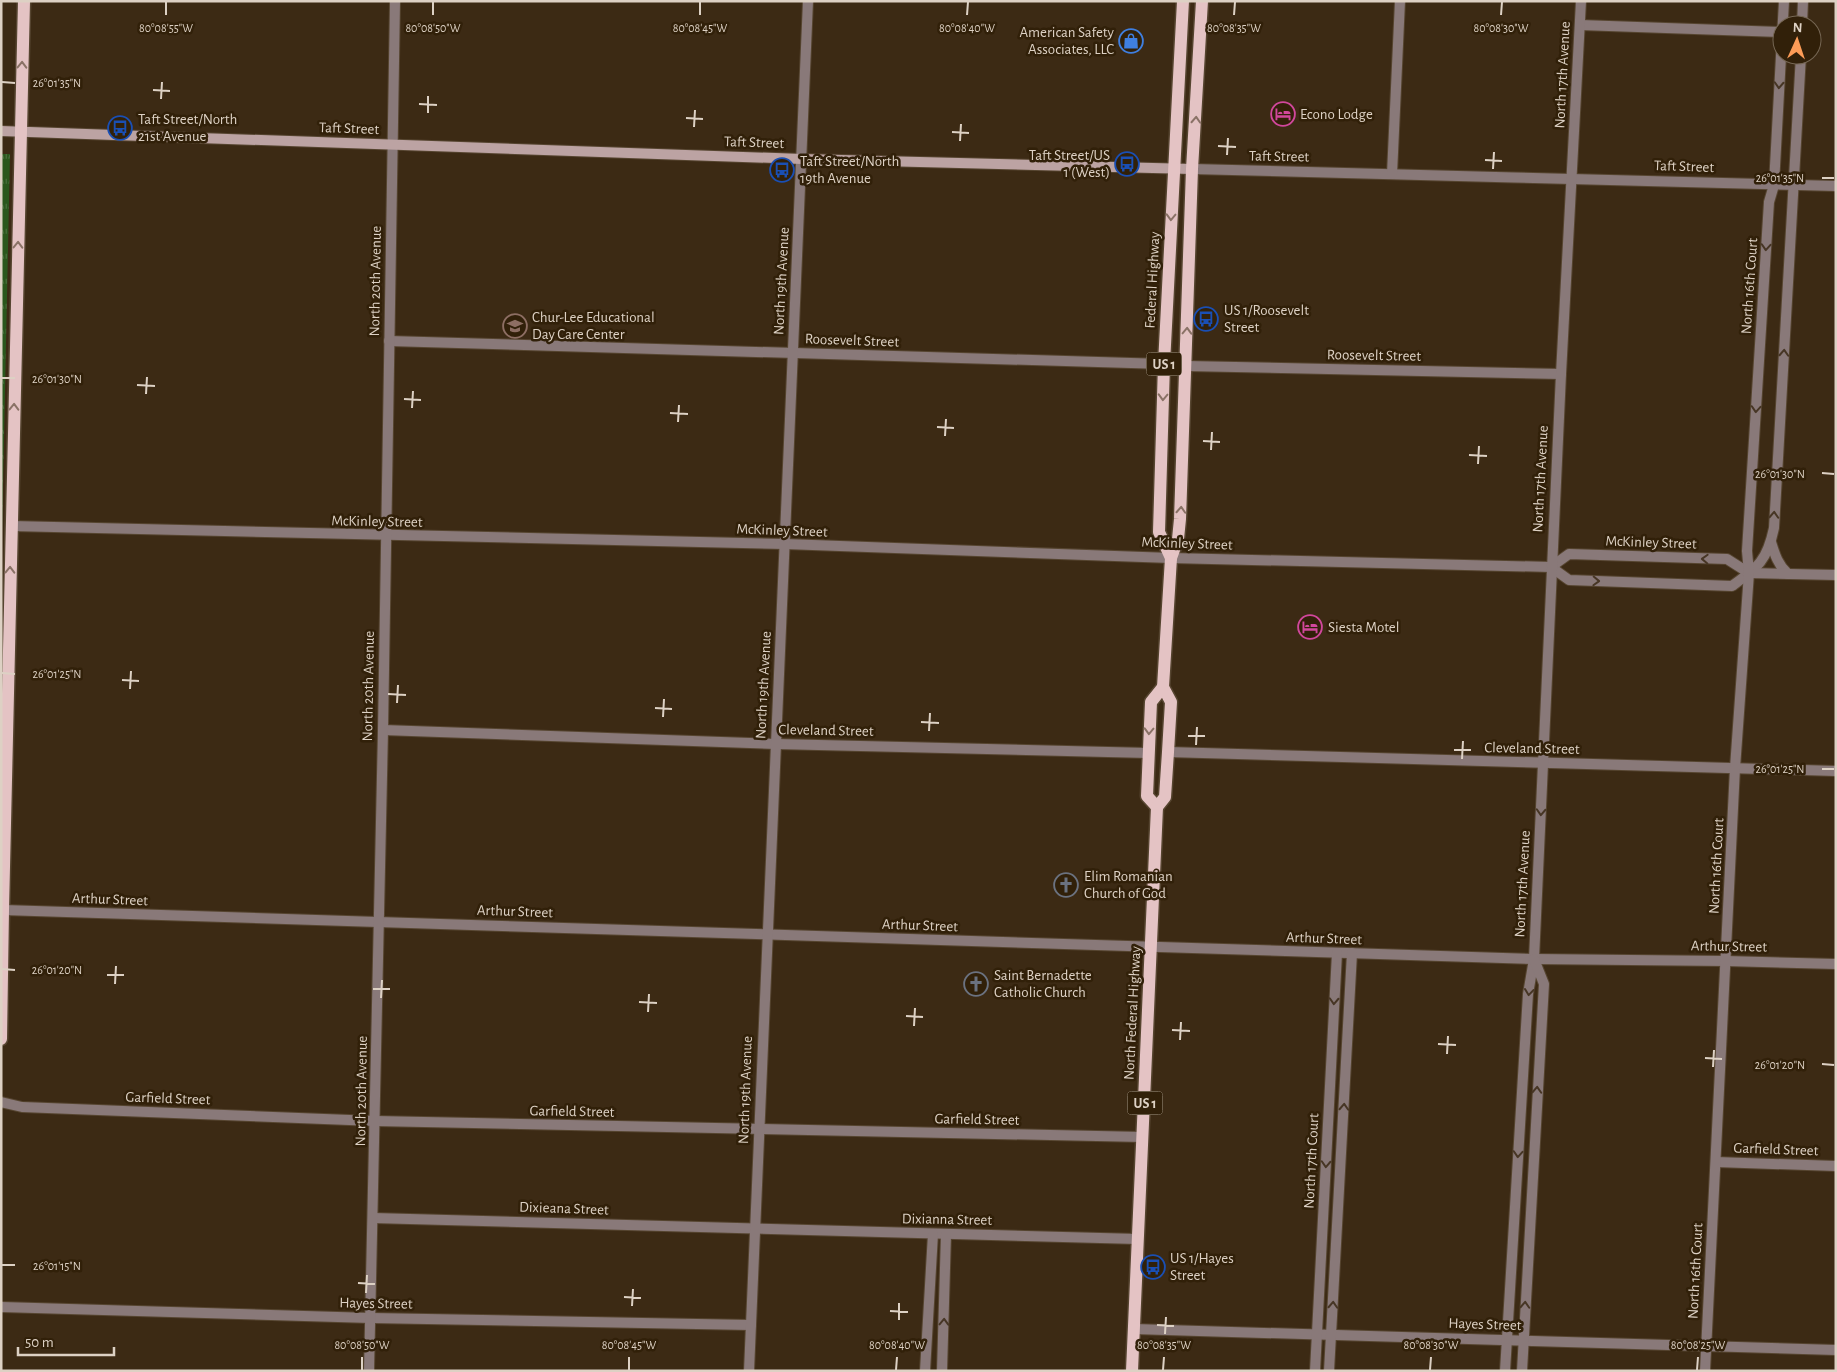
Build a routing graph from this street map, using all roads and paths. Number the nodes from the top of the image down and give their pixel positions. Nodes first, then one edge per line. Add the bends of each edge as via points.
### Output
1 (24, 1) edge
2 (395, 1) edge
3 (808, 1) edge
4 (1183, 1) edge
5 (1202, 1) edge
6 (1400, 1) edge
7 (1581, 1) edge
8 (1784, 1) edge
9 (1803, 1) edge
10 (1783, 15) edge
11 (1802, 15) edge
12 (1580, 25) junction
13 (1772, 32) edge
14 (1779, 65) edge
15 (1800, 65) edge
16 (1, 132) edge
17 (21, 132) junction
18 (394, 144) junction
19 (802, 158) junction
20 (1173, 168) junction
21 (1192, 169) junction
22 (1392, 174) junction
23 (1572, 178) junction
24 (1774, 185) junction
25 (1794, 185) junction
26 (1836, 186) edge
27 (389, 341) junction
28 (792, 353) junction
29 (1164, 364) junction
30 (1186, 366) junction
31 (1560, 374) junction
32 (11, 526) junction
33 (385, 536) junction
34 (1771, 542) junction
35 (785, 544) junction
36 (1171, 558) junction
37 (1551, 567) junction
38 (1749, 573) junction
39 (1788, 574) junction
40 (1836, 575) edge
41 (1163, 687) junction
42 (383, 730) junction
43 (776, 744) junction
44 (1168, 752) junction
45 (1148, 753) junction
46 (1543, 764) junction
47 (1735, 768) junction
48 (1836, 772) edge
49 (1157, 807) junction
50 (3, 910) junction
51 (379, 922) junction
52 (767, 936) junction
53 (1152, 948) junction
54 (1337, 953) junction
55 (1352, 953) junction
56 (1534, 959) junction
57 (1726, 961) junction
58 (1836, 964) edge
59 (1, 1039) edge
60 (1, 1102) edge
61 (375, 1121) junction
62 (758, 1130) junction
63 (1143, 1137) junction
64 (1716, 1162) junction
65 (1836, 1166) edge
66 (373, 1218) junction
67 (755, 1229) junction
68 (933, 1234) junction
69 (946, 1234) junction
70 (1138, 1239) junction
71 (1, 1307) edge
72 (371, 1318) junction
73 (751, 1325) junction
74 (1134, 1328) junction
75 (1317, 1334) junction
76 (1331, 1334) junction
77 (1506, 1341) junction
78 (1523, 1341) junction
79 (1706, 1345) junction
80 (1836, 1350) edge
81 (369, 1371) edge
82 (749, 1371) edge
83 (925, 1371) edge
84 (942, 1371) edge
85 (1132, 1371) edge
86 (1315, 1371) edge
87 (1329, 1371) edge
88 (1505, 1371) edge
89 (1522, 1371) edge
90 (1705, 1371) edge

17 -> 1 main road
2 - 18 street, North 20th Avenue
3 - 19 street, North 19th Avenue
4 - 20 main road, Federal Highway / US 1
21 -> 5 main road, Federal Highway / US 1
6 - 22 street
7 - 12 street, North 17th Avenue
8 - 10 street, North 16th Court
9 - 11 street
12 - 13 street
12 - 23 street, North 17th Avenue
14 -> 24 street, North 16th Court
15 - 25 street
16 - 17 street, Taft Street
17 - 18 street, Taft Street
32 -> 17 main road
18 - 19 street, Taft Street
18 - 27 street, North 20th Avenue
19 - 20 street, Taft Street
19 - 28 street, North 19th Avenue
20 - 21 street, Taft Street
20 -> 29 main road, Federal Highway / US 1
21 - 22 street, Taft Street
30 -> 21 main road, Federal Highway / US 1
22 - 23 street, Taft Street
23 - 24 street, Taft Street
23 - 31 street, North 17th Avenue
24 - 25 street, Taft Street
24 -> 38 street, North 16th Court via 1769,202 1747,542
25 - 26 street, Taft Street
34 -> 25 street
27 - 28 street, Roosevelt Street
27 - 33 street, North 20th Avenue
28 - 29 street, Roosevelt Street
28 - 35 street, North 19th Avenue
29 -> 36 main road, Federal Highway / US 1 via 1159,532
30 - 31 street, Roosevelt Street
36 -> 30 main road, Federal Highway / US 1 via 1178,539 1180,519
31 - 37 street, North 17th Avenue
32 - 33 street, McKinley Street
50 -> 32 main road
33 - 35 street, McKinley Street
33 - 42 street, North 20th Avenue
34 - 38 street via 1765,558
34 - 39 street via 1776,560
35 - 36 street, McKinley Street
35 - 43 street, North 19th Avenue
36 - 37 street, McKinley Street
36 - 41 main road, Federal Highway / US 1
38 -> 37 street, McKinley Street via 1727,559 1569,554
37 -> 38 street via 1569,580 1732,586
37 - 46 street, North 17th Avenue
38 - 39 street
38 - 47 street, North 16th Court
39 - 40 street
41 - 44 main road, Federal Highway / US 1 via 1171,702
41 -> 45 main road, Federal Highway / US 1 via 1151,702
42 - 43 street, Cleveland Street
42 - 51 street, North 20th Avenue
43 - 45 street, Cleveland Street
43 - 52 street, North 19th Avenue
44 - 46 street, Cleveland Street
44 - 49 main road, Federal Highway / US 1 via 1165,796
45 - 49 main road, Federal Highway / US 1 via 1147,796
46 - 47 street, Cleveland Street
46 -> 56 street, North 17th Avenue
47 - 48 street, Cleveland Street
47 - 57 street, North 16th Court
49 - 53 main road, North Federal Highway / US 1
50 - 51 street, Arthur Street
50 - 59 main road
51 - 52 street, Arthur Street
51 - 61 street, North 20th Avenue
52 - 53 street, Arthur Street
52 - 62 street, North 19th Avenue
53 - 54 street, Arthur Street
53 - 63 main road, North Federal Highway / US 1
54 - 55 street, Arthur Street
54 -> 75 street, North 17th Court
55 - 56 street, Arthur Street
76 -> 55 street, North 17th Court
56 - 57 street, Arthur Street
56 -> 77 street, North 17th Avenue via 1528,994
78 -> 56 street, North 17th Avenue via 1544,984
57 - 58 street, Arthur Street
57 - 64 street, North 16th Court
60 - 61 street, Garfield Street via 22,1107
61 - 62 street, Garfield Street
61 - 66 street, North 20th Avenue
62 - 63 street, Garfield Street
62 - 67 street, North 19th Avenue
63 - 70 main road, North Federal Highway / US 1
64 - 65 street, Garfield Street
64 - 79 street, North 16th Court
66 - 67 street, Dixieana Street
66 - 72 street, North 20th Avenue
67 - 68 street, Dixianna Street
67 - 73 street, North 19th Avenue
68 - 69 street, Dixianna Street
68 - 83 street
69 - 70 street, Dixianna Street
84 -> 69 street
70 - 74 main road, North Federal Highway / US 1
71 - 72 street, Hayes Street
72 - 73 street, Hayes Street
72 - 81 street, North 20th Avenue
73 - 82 street, North 19th Avenue
74 - 75 street, Hayes Street
74 - 85 main road, North Federal Highway / US 1
75 - 76 street, Hayes Street
75 - 86 street, North 17th Court
76 - 77 street, Hayes Street
76 - 87 street, North 17th Court
77 - 78 street, Hayes Street
77 - 88 street, North 17th Avenue
78 - 79 street, Hayes Street
78 - 89 street, North 17th Avenue
79 - 80 street, Hayes Street
79 - 90 street, North 16th Court

